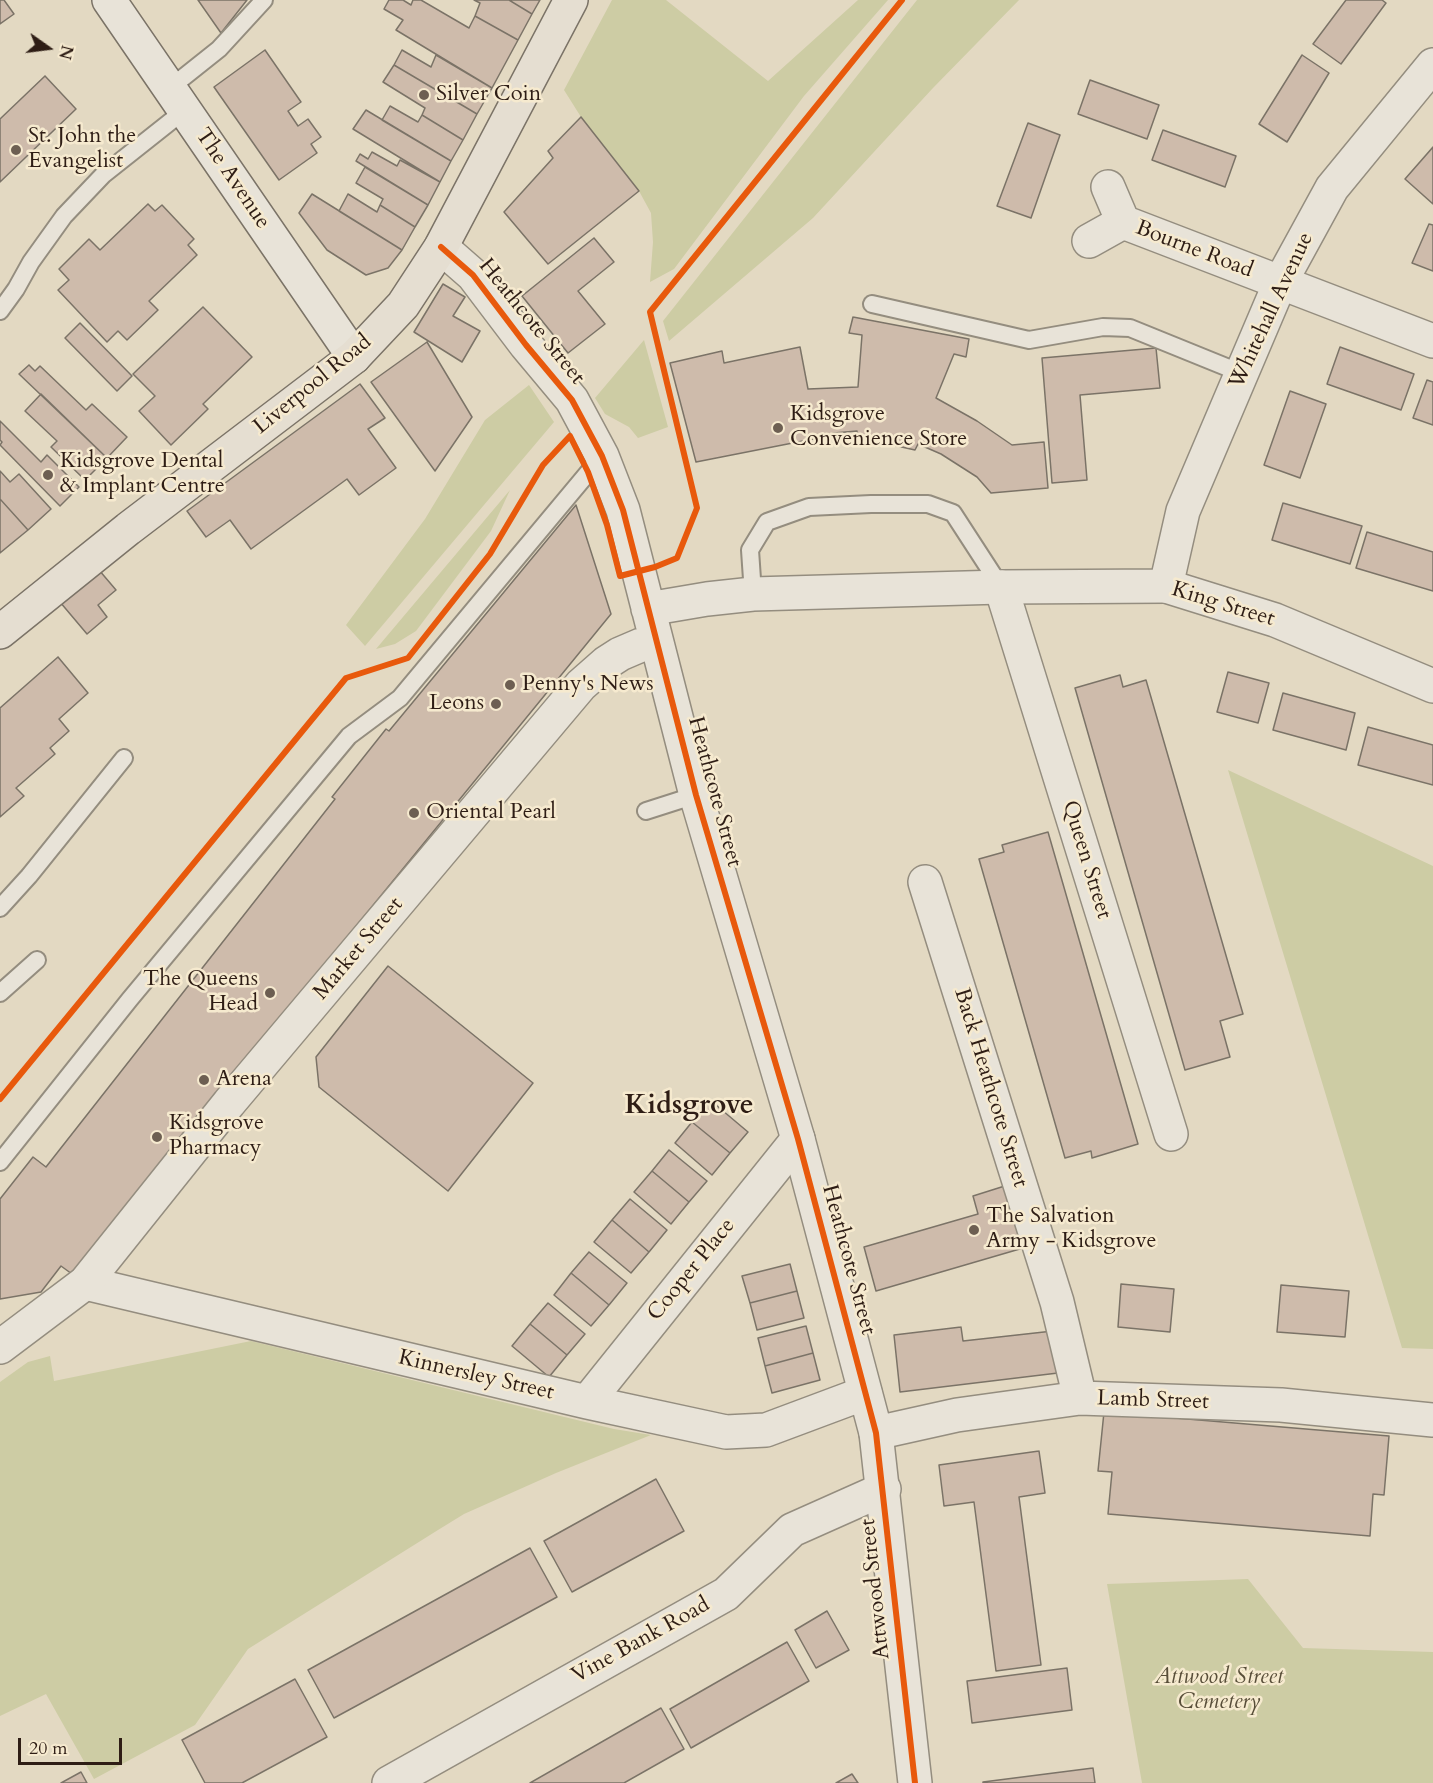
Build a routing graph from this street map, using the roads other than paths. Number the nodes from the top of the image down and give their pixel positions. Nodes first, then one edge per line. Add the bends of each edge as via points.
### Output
1 (109, 0) edge
2 (264, 0) edge
3 (571, 0) edge
4 (1433, 65) edge
5 (178, 99) junction
6 (1108, 187) dead end
7 (1123, 222) junction
8 (1089, 241) dead end
9 (441, 247) junction
10 (1280, 283) junction
11 (872, 304) dead end
12 (0, 311) edge
13 (1433, 341) edge
14 (354, 357) junction
15 (1241, 374) junction
16 (594, 443) junction
17 (1166, 586) junction
18 (1001, 587) junction
19 (753, 594) junction
20 (648, 609) junction
21 (0, 632) edge
22 (655, 643) junction
23 (1433, 686) edge
24 (124, 758) dead end
25 (696, 795) junction
26 (646, 811) dead end
27 (926, 882) dead end
28 (0, 908) edge
29 (37, 960) dead end
30 (0, 993) edge
31 (1171, 1134) dead end
32 (798, 1139) junction
33 (0, 1162) edge
34 (85, 1283) junction
35 (0, 1347) edge
36 (865, 1393) junction
37 (1080, 1398) junction
38 (587, 1402) junction
39 (1433, 1420) edge
40 (876, 1433) junction
41 (884, 1489) junction
42 (389, 1783) edge
43 (915, 1783) edge

1 - 5 street, The Avenue
2 - 5 lane
3 - 9 main road, Liverpool Road
4 - 10 street, Whitehall Avenue via 1332,188
5 - 12 lane via 64,216
5 - 14 street, The Avenue
6 - 7 street, Bourne Road
7 - 8 street, Bourne Road
7 - 10 street, Bourne Road
9 - 14 main road, Liverpool Road via 403,305
9 - 16 street, Heathcote Street via 473,275 572,400
10 - 13 street, Bourne Road
10 - 15 street, Whitehall Avenue
11 - 15 lane via 1029,340 1103,327 1130,328
14 - 21 main road, Liverpool Road
15 - 17 street, Whitehall Avenue via 1183,511
16 - 20 street, Heathcote Street via 623,510
16 - 33 lane via 400,698 349,736 137,990
17 - 18 street, King Street
17 - 23 street, King Street via 1275,620
18 - 19 street, King Street
18 - 19 lane via 954,513 928,504 871,504 809,507 768,522 750,550
18 - 31 street, Queen Street
19 - 20 street, King Street
20 - 22 street, Heathcote Street
22 - 25 street, Heathcote Street
22 - 34 street, Market Street via 621,654 581,685 229,1103
24 - 28 lane
25 - 26 lane
25 - 32 street, Heathcote Street
27 - 37 street, Back Heathcote Street via 1057,1302
29 - 30 lane
32 - 36 street, Heathcote Street
32 - 38 street, Cooper Place
34 - 35 street, Market Street
34 - 38 street, Kinnersley Street
36 - 38 street, Kinnersley Street via 766,1430 726,1432
36 - 40 street, Attwood Street
37 - 39 street, Lamb Street via 1281,1406
37 - 40 street, Lamb Street via 957,1415
40 - 41 street, Attwood Street
41 - 42 street, Vine Bank Road via 792,1530 726,1594
41 - 43 street, Attwood Street

